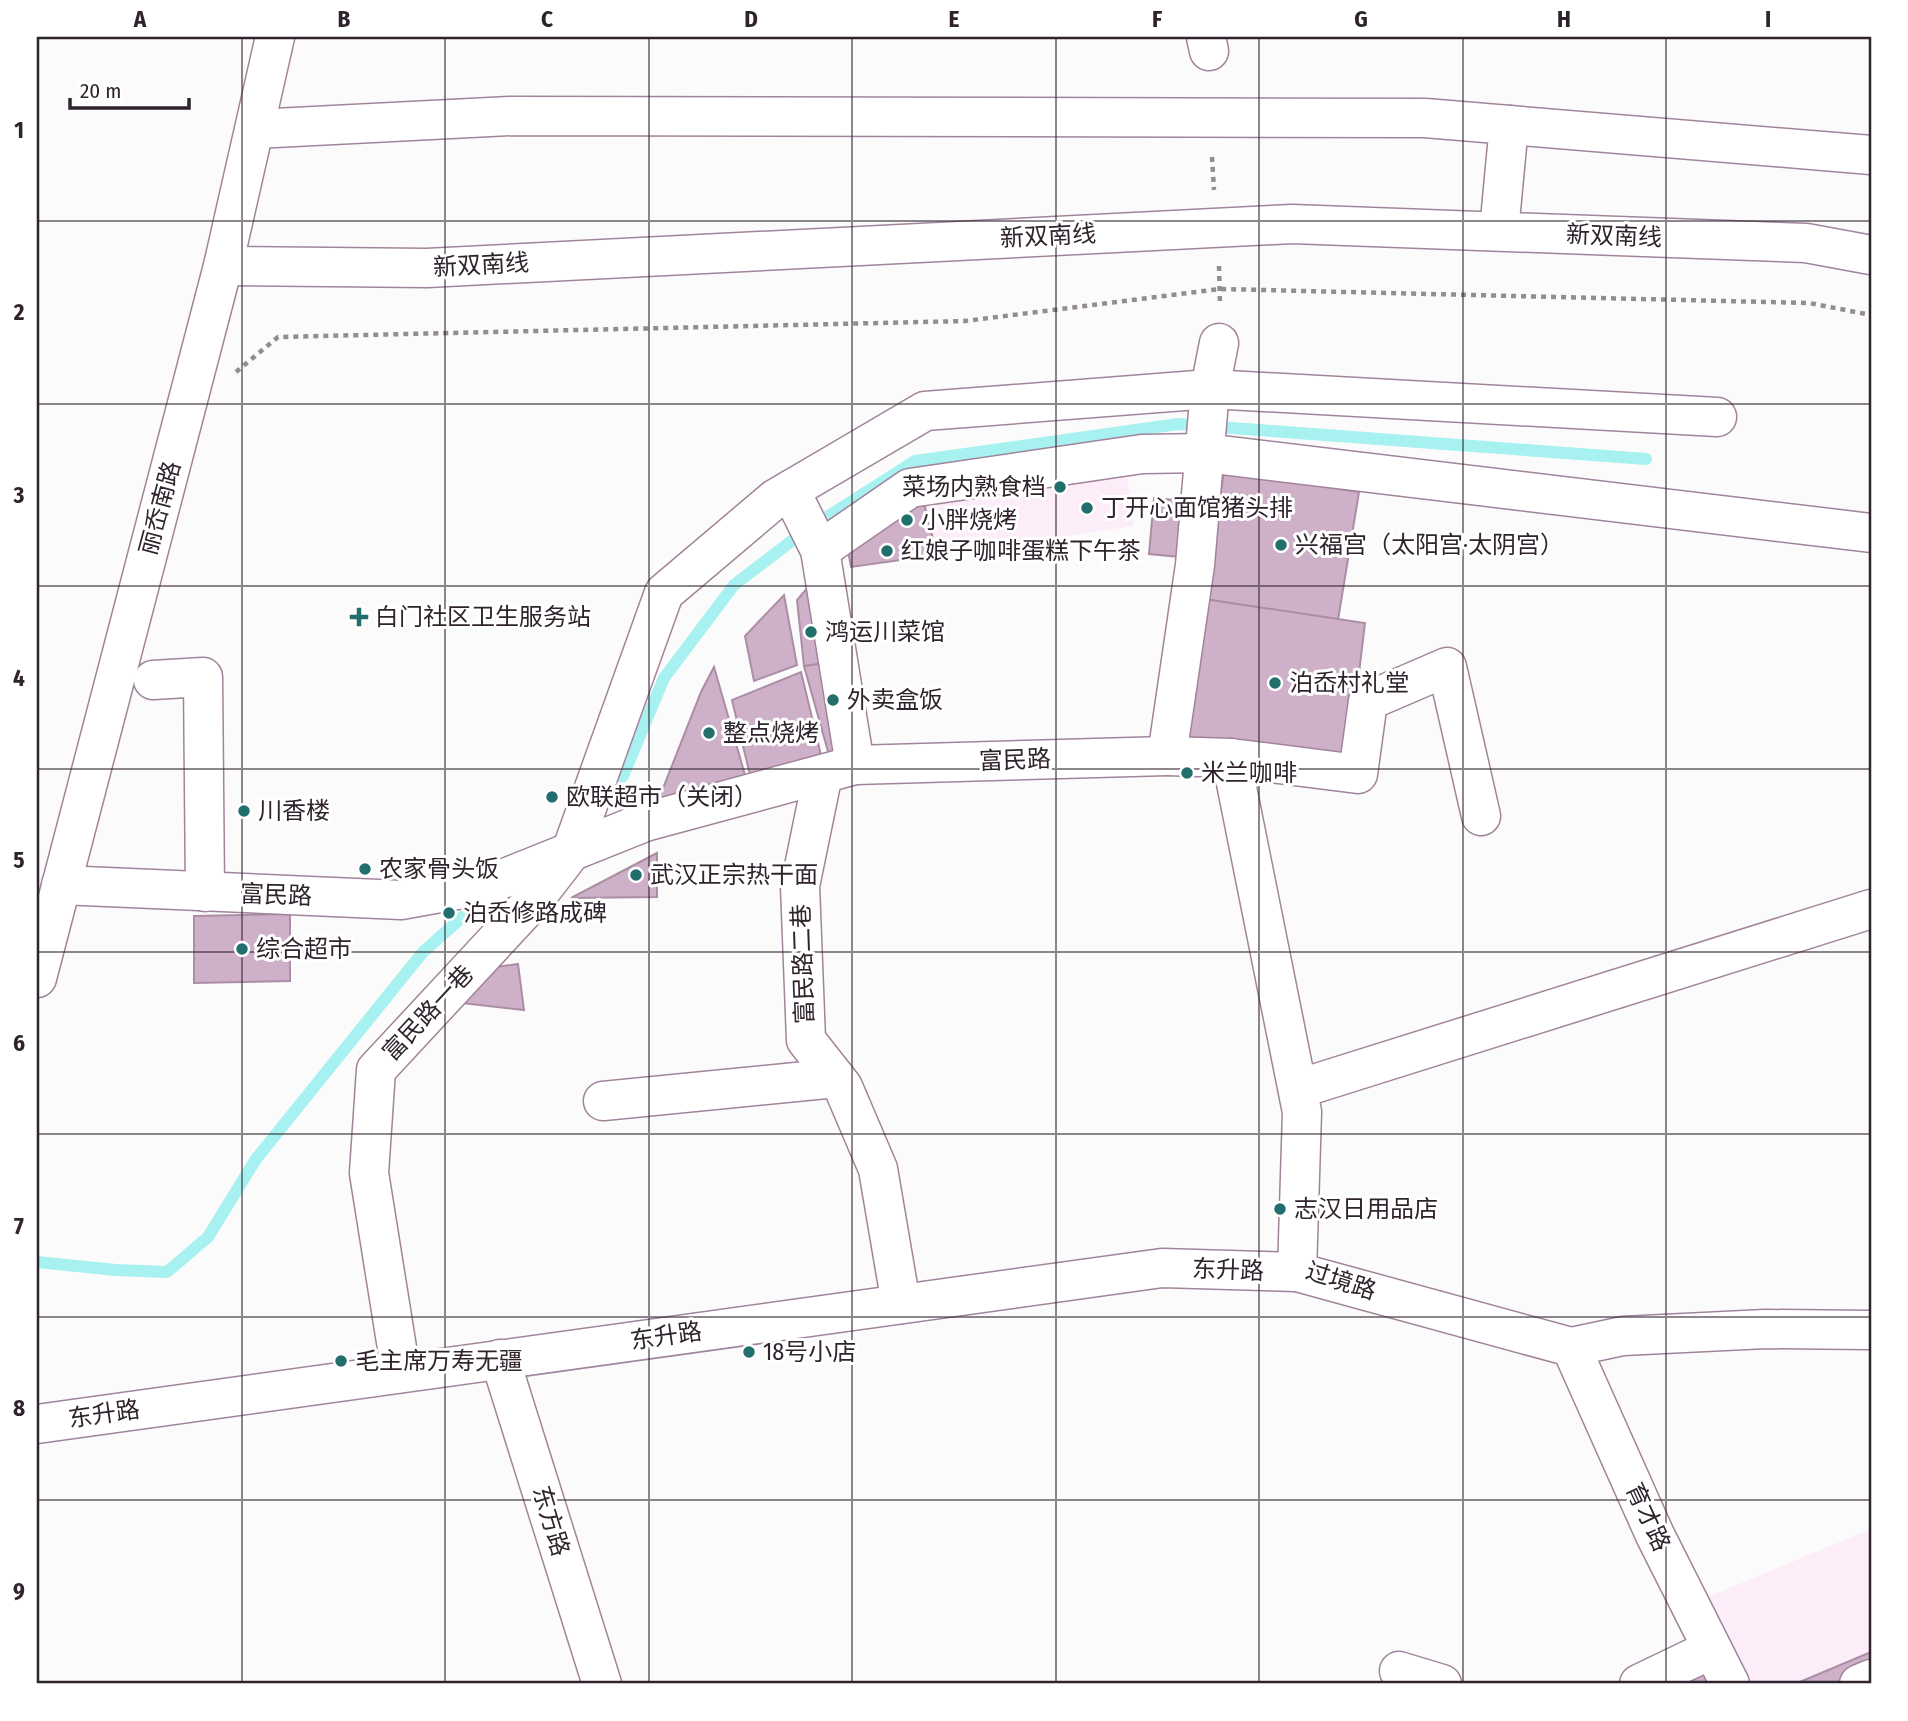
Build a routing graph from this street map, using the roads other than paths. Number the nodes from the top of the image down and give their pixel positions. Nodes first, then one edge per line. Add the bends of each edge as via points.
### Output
1 (275, 37) edge
2 (1509, 125) junction
3 (255, 129) junction
4 (1871, 155) edge
5 (1499, 231) junction
6 (1871, 255) edge
7 (223, 266) junction
8 (1219, 343) dead end
9 (1210, 394) junction
10 (1717, 417) dead end
11 (1205, 453) junction
12 (794, 497) junction
13 (1871, 533) edge
14 (820, 550) junction
15 (153, 680) dead end
16 (1167, 756) junction
17 (1231, 758) junction
18 (839, 769) junction
19 (1481, 816) dead end
20 (568, 852) junction
21 (61, 885) junction
22 (205, 892) junction
23 (1871, 909) edge
24 (37, 978) edge
25 (836, 1078) junction
26 (1298, 1089) junction
27 (603, 1101) dead end
28 (1297, 1272) junction
29 (901, 1304) junction
30 (1871, 1329) edge
31 (1570, 1347) junction
32 (500, 1359) junction
33 (401, 1373) junction
34 (37, 1424) edge
35 (1712, 1649) junction
36 (1399, 1671) dead end
37 (1871, 1679) edge
38 (602, 1684) edge
39 (1442, 1684) edge
40 (1639, 1684) edge
41 (1730, 1684) edge
42 (1859, 1684) edge

1 - 3 main road, 丽岙南路
2 - 3 main road via 1425,118 510,116
2 - 4 main road
2 - 5 main road
3 - 7 main road, 丽岙南路
5 - 6 main road, 新双南线 via 1806,243
5 - 7 main road, 新双南线 via 1292,224 427,268
7 - 21 main road, 丽岙南路
8 - 9 main road
9 - 10 main road
9 - 11 main road
9 - 12 main road via 925,411
11 - 13 main road
11 - 14 main road via 1142,453 910,488
11 - 16 main road via 1195,565
12 - 14 main road
12 - 20 main road via 775,499 664,593
14 - 18 main road
15 - 22 main road via 203,677
16 - 17 main road
16 - 18 main road, 富民路
17 - 19 main road via 1358,774 1368,701 1447,667
17 - 26 main road, 过境路
18 - 20 main road, 富民路 via 645,822
18 - 25 main road, 富民路二巷 via 800,886 806,1040
20 - 22 main road, 富民路 via 490,884 401,900
20 - 33 main road, 富民路一巷 via 533,901 376,1070 369,1173
21 - 22 main road, 富民路
21 - 24 main road, 丽岙南路
23 - 26 main road
25 - 27 main road
25 - 29 main road, 富民路二巷 via 878,1170
26 - 28 main road, 过境路 via 1302,1112
28 - 29 main road, 东升路 via 1162,1268
28 - 31 main road, 过境路
29 - 32 main road, 东升路
30 - 31 main road, 过境路 via 1765,1328 1623,1336
31 - 35 main road, 育才路
32 - 33 main road, 东升路
32 - 38 main road, 东方路
33 - 34 main road, 东升路
35 - 40 main road
35 - 41 main road, 育才路
36 - 39 main road
37 - 42 main road

